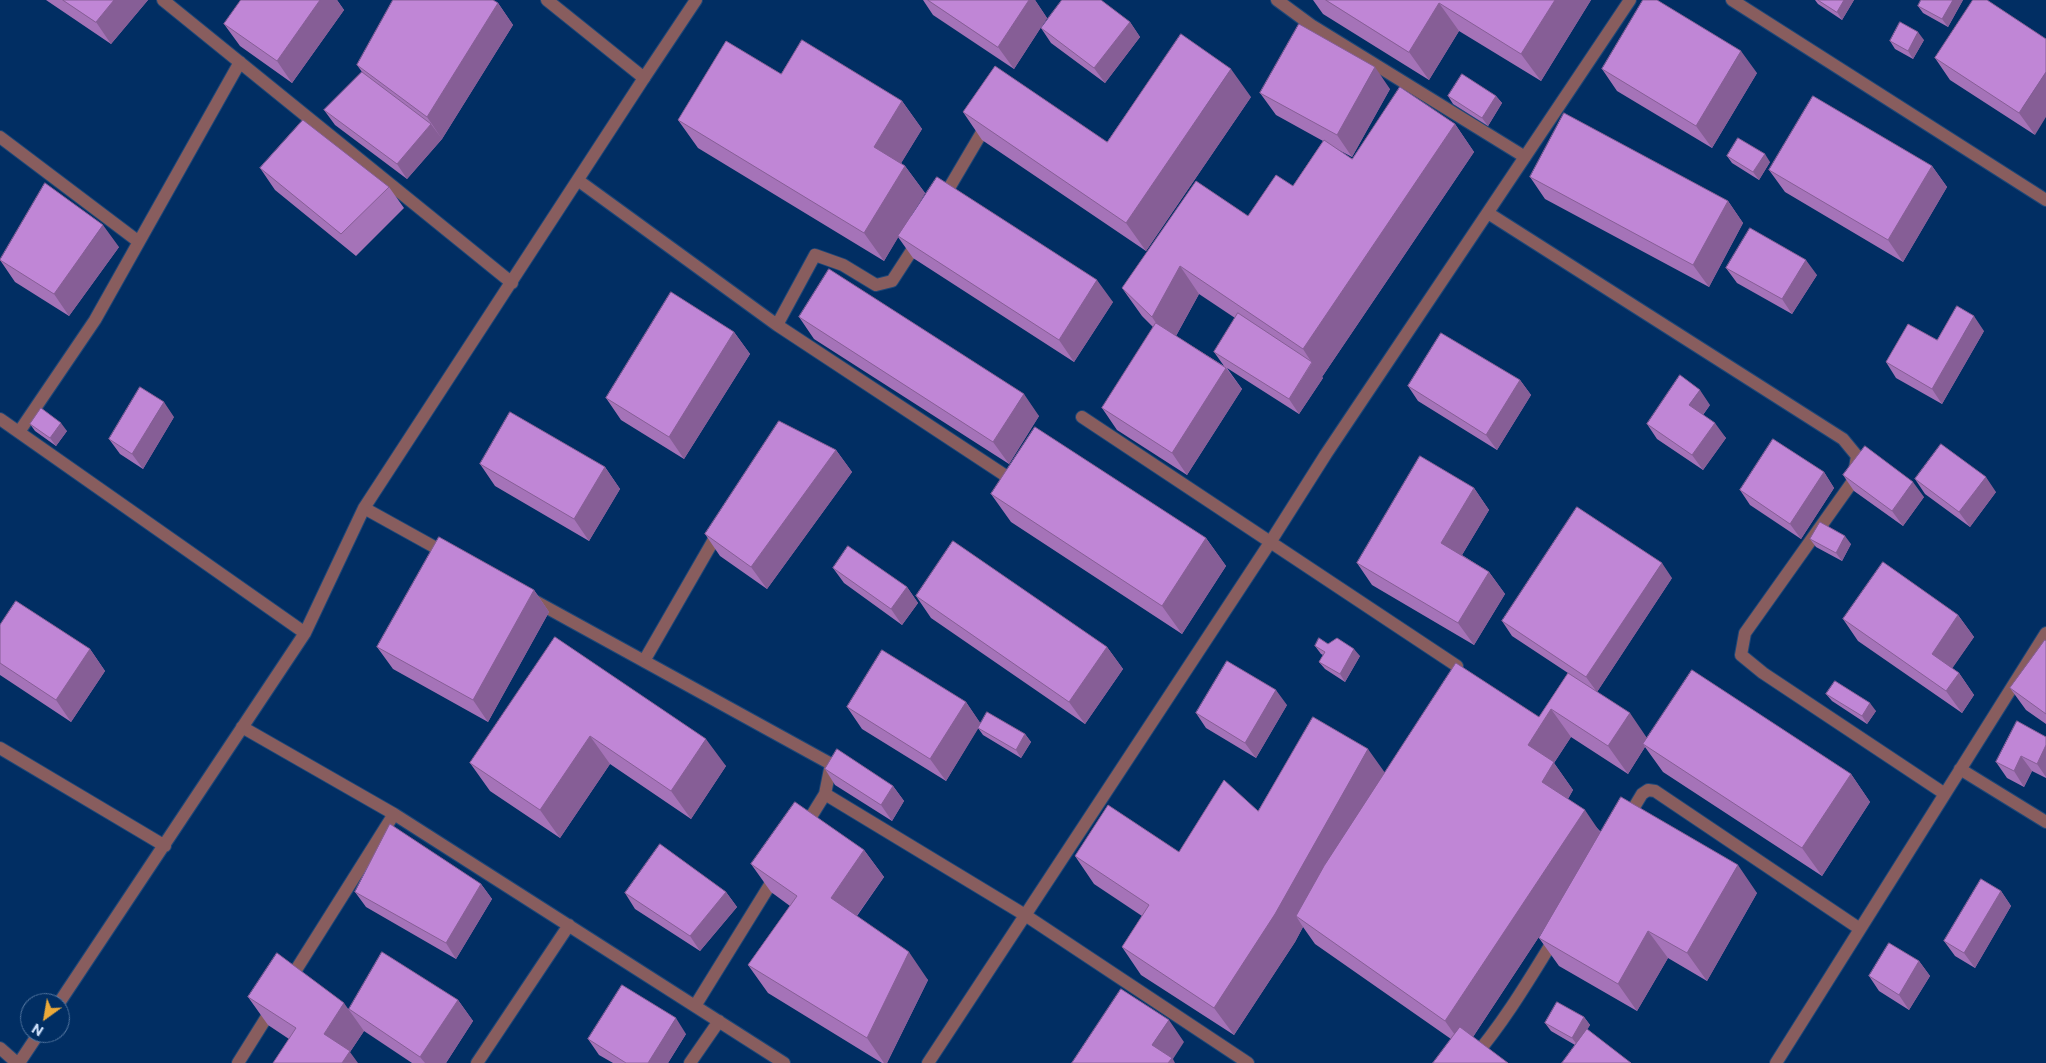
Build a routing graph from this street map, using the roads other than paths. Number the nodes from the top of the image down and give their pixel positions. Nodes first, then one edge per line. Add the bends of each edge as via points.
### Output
1 (163, 0) edge
2 (547, 0) edge
3 (696, 0) edge
4 (1277, 0) edge
5 (1630, 0) edge
6 (1732, 0) edge
7 (240, 62) junction
8 (644, 78) junction
9 (993, 115) edge
10 (0, 137) edge
11 (1525, 157) junction
12 (579, 181) junction
13 (2046, 200) edge
14 (937, 208) edge
15 (1488, 213) junction
16 (922, 233) edge
17 (139, 242) junction
18 (512, 282) junction
19 (777, 325) junction
20 (1082, 416) dead end
21 (0, 419) edge
22 (19, 432) junction
23 (1010, 478) edge
24 (364, 508) junction
25 (727, 517) edge
26 (1271, 541) junction
27 (460, 561) edge
28 (521, 594) edge
29 (305, 633) junction
30 (2046, 633) edge
31 (644, 661) junction
32 (1457, 666) edge
33 (242, 727) junction
34 (0, 748) edge
35 (1960, 770) junction
36 (825, 794) junction
37 (1945, 794) junction
38 (394, 814) junction
39 (2046, 822) edge
40 (1622, 828) edge
41 (799, 836) edge
42 (164, 846) junction
43 (784, 862) edge
44 (1025, 915) junction
45 (569, 926) junction
46 (1561, 927) edge
47 (1860, 929) junction
48 (67, 993) edge
49 (695, 1006) junction
50 (719, 1021) junction
51 (32, 1043) edge
52 (0, 1048) edge
53 (18, 1063) edge
54 (238, 1063) edge
55 (477, 1063) edge
56 (690, 1063) edge
57 (784, 1063) edge
58 (928, 1063) edge
59 (1248, 1063) edge
60 (1469, 1063) edge
61 (1776, 1063) edge

1 - 7 street
2 - 8 street
3 - 8 street
4 - 11 street via 1311,25
5 - 11 street
6 - 13 street
7 - 17 street
7 - 18 street
8 - 12 street
9 - 14 street
10 - 17 street
11 - 15 street
12 - 18 street
12 - 19 street
15 - 26 street
15 - 37 street via 1842,439 1858,456 1853,481 1745,633 1741,655
16 - 19 street via 892,281 876,285 843,265 815,254
17 - 22 street via 95,320
18 - 24 street
19 - 23 street
20 - 26 street
21 - 22 street
22 - 29 street
24 - 27 street
24 - 29 street
25 - 31 street
26 - 32 street
26 - 44 street
28 - 31 street
29 - 33 street
30 - 35 street
31 - 36 street via 832,764
33 - 38 street
33 - 42 street
34 - 42 street
35 - 37 street
35 - 39 street
36 - 41 street
36 - 44 street
37 - 47 street
38 - 45 street
38 - 54 street
40 - 47 street via 1642,794 1648,790 1655,791
42 - 48 street
43 - 49 street
44 - 58 street
44 - 59 street
45 - 49 street
45 - 55 street
46 - 60 street via 1520,994
47 - 61 street
49 - 50 street
50 - 56 street
50 - 57 street
51 - 53 street
52 - 53 street

